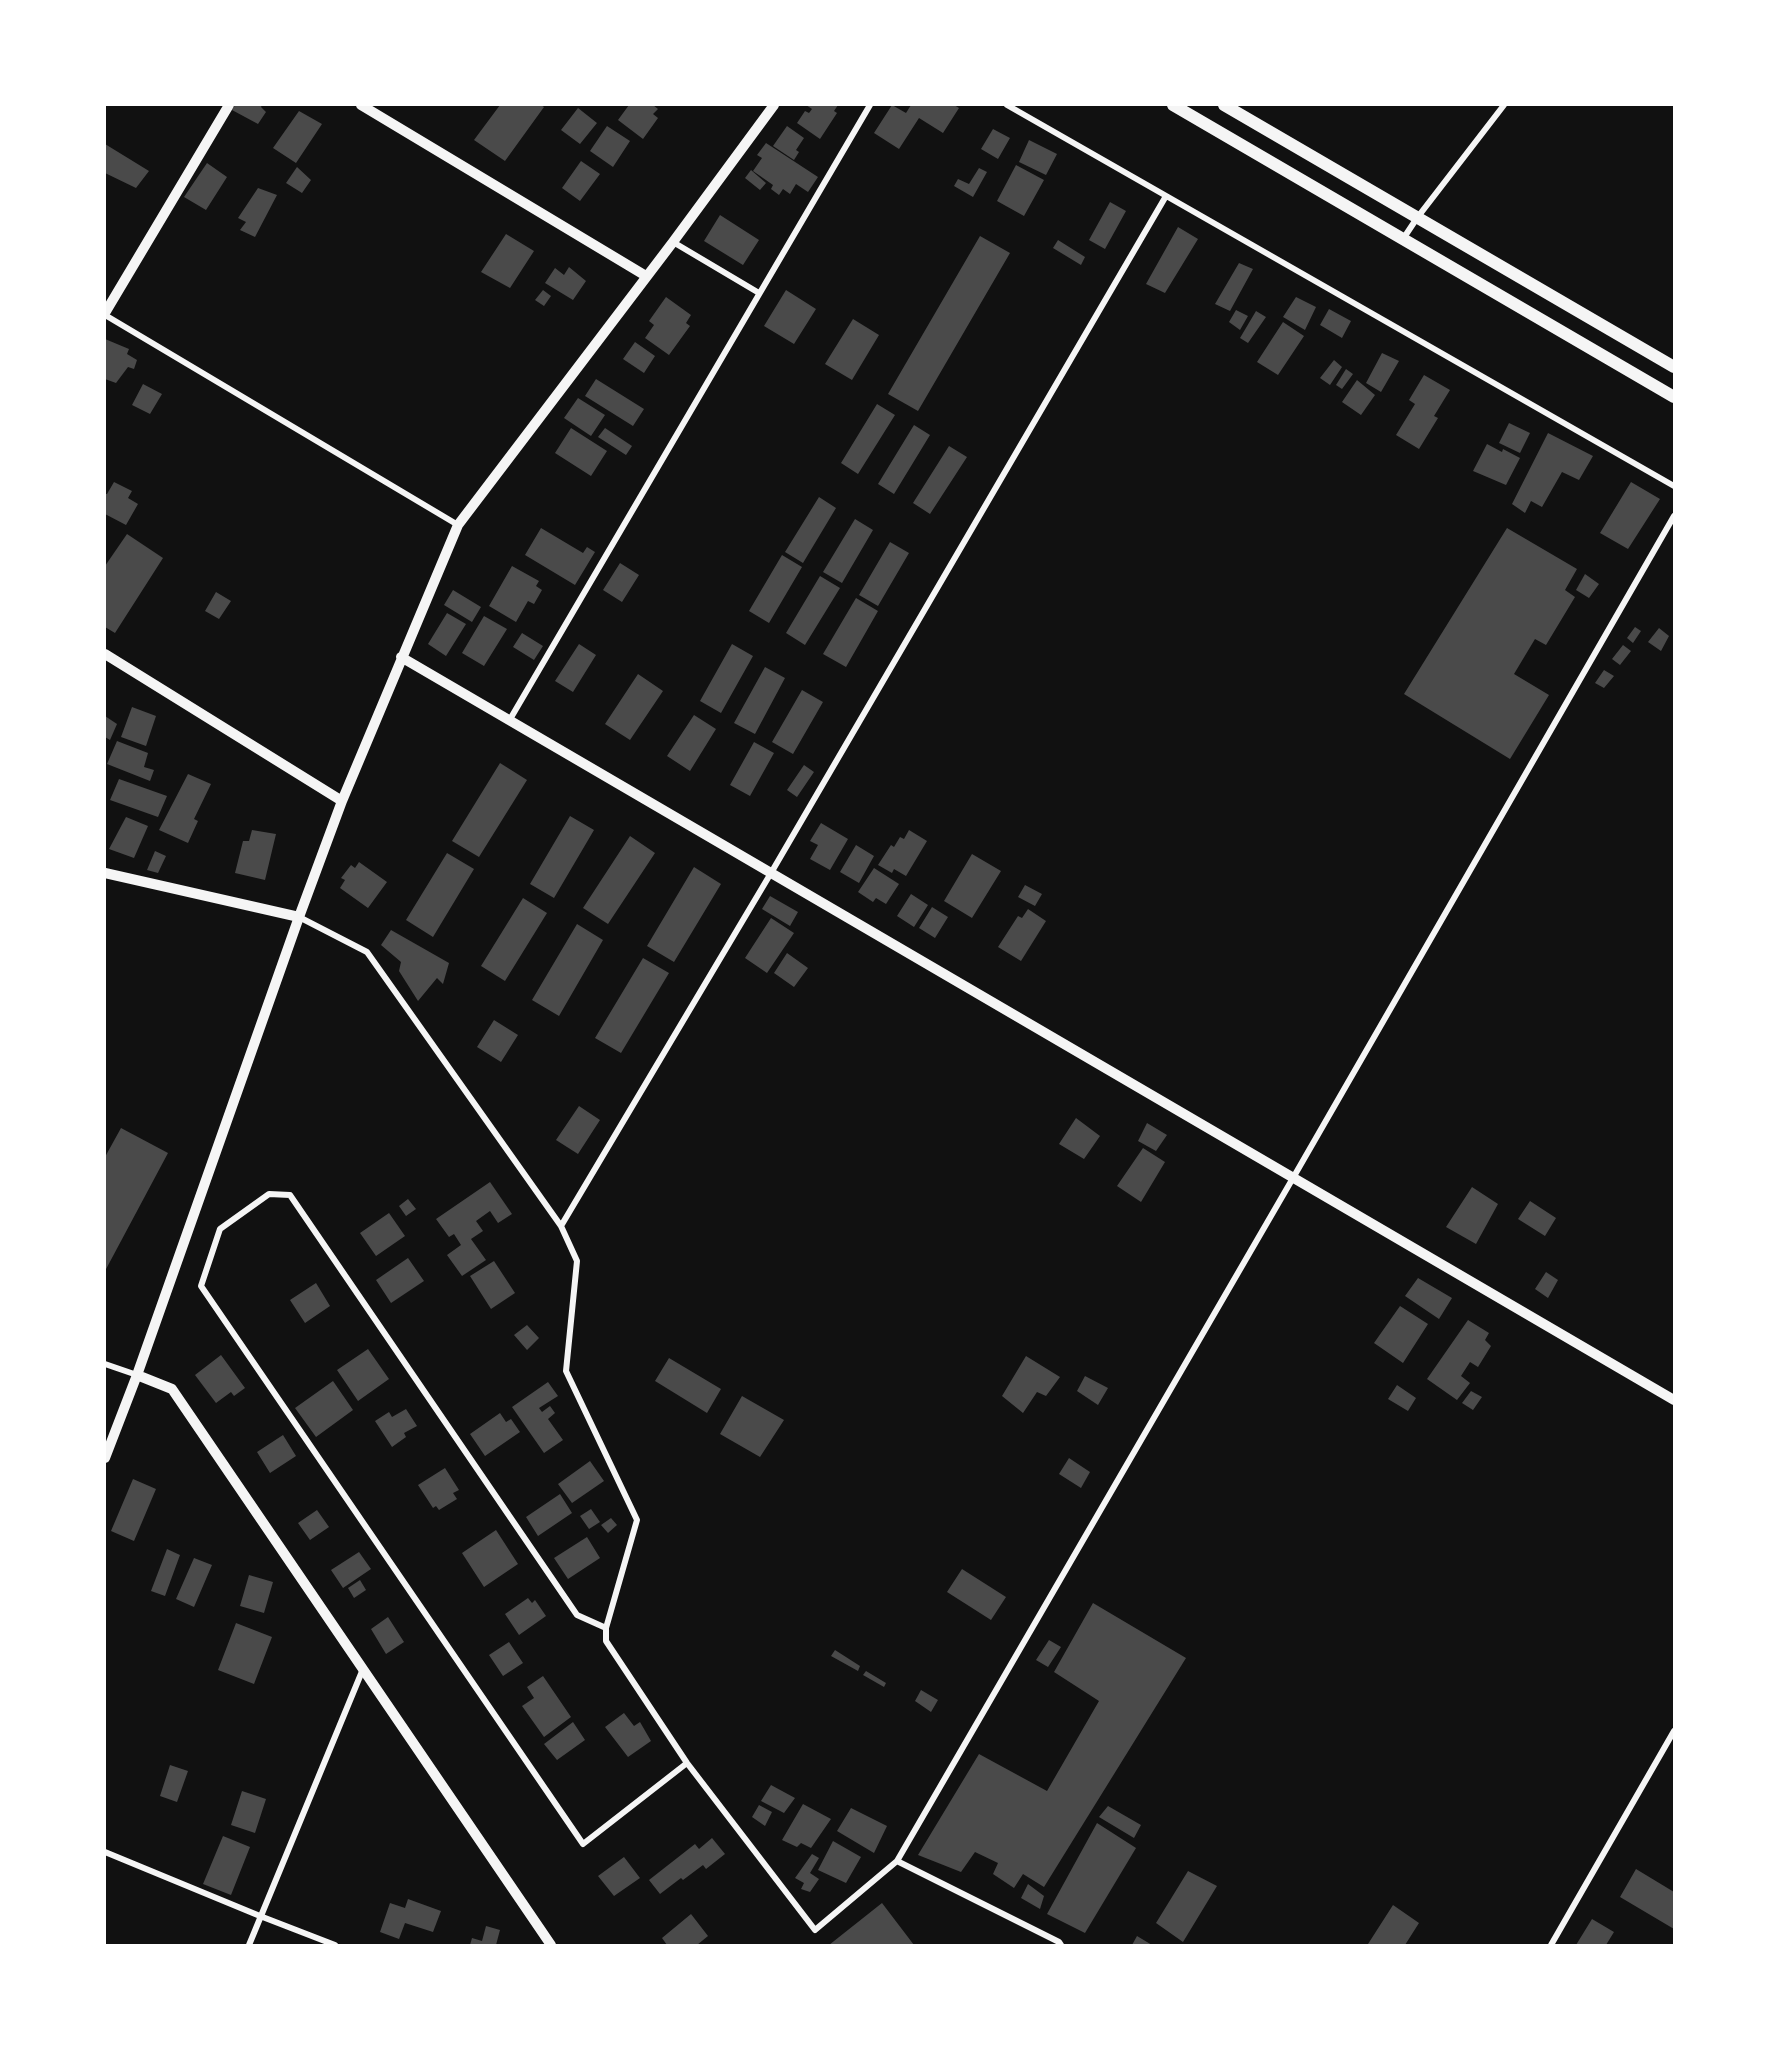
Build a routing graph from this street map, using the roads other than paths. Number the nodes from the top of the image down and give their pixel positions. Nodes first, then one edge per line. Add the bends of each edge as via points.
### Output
1 (229, 105) edge
2 (361, 105) edge
3 (774, 105) edge
4 (870, 105) edge
5 (1008, 105) edge
6 (1173, 105) edge
7 (1224, 105) edge
8 (1504, 105) edge
9 (1166, 196) junction
10 (1417, 218) junction
11 (1403, 239) junction
12 (674, 242) junction
13 (646, 276) junction
14 (759, 293) junction
15 (105, 314) edge
16 (1674, 367) edge
17 (1674, 397) edge
18 (1674, 486) edge
19 (1674, 516) edge
20 (458, 525) junction
21 (105, 654) edge
22 (401, 657) junction
23 (509, 721) junction
24 (342, 801) junction
25 (105, 873) edge
26 (771, 873) junction
27 (299, 918) junction
28 (1293, 1178) junction
29 (561, 1226) junction
30 (105, 1364) edge
31 (137, 1375) junction
32 (1674, 1400) edge
33 (105, 1458) edge
34 (606, 1628) junction
35 (363, 1668) junction
36 (1674, 1731) edge
37 (687, 1763) junction
38 (105, 1852) edge
39 (897, 1861) junction
40 (260, 1916) junction
41 (249, 1945) edge
42 (335, 1945) edge
43 (551, 1945) edge
44 (1061, 1945) edge
45 (1551, 1945) edge

1 - 15 street
2 - 13 street
3 - 12 street
4 - 14 street
5 - 9 street
6 - 11 main road
7 - 10 main road
8 - 10 street
9 - 18 street
9 - 26 street
10 - 11 street
10 - 16 main road
11 - 17 main road
12 - 13 street
12 - 14 street
13 - 20 street
14 - 23 street
15 - 20 street
19 - 28 street
20 - 22 street
21 - 24 street
22 - 23 street
22 - 24 street
23 - 26 street
24 - 27 street
25 - 27 street
26 - 28 street
26 - 29 street
27 - 29 street via 367,952
27 - 31 street
28 - 32 street
28 - 39 street
29 - 34 street via 578,1262 566,1371 637,1520
30 - 31 street
31 - 33 street
31 - 35 street via 172,1389
34 - 37 street via 606,1641
34 - 37 street via 577,1615 290,1195 269,1194 220,1229 201,1286 583,1844
35 - 40 street
35 - 43 street
36 - 45 street
37 - 39 street via 815,1930
38 - 40 street
39 - 44 street
40 - 41 street
40 - 42 street

